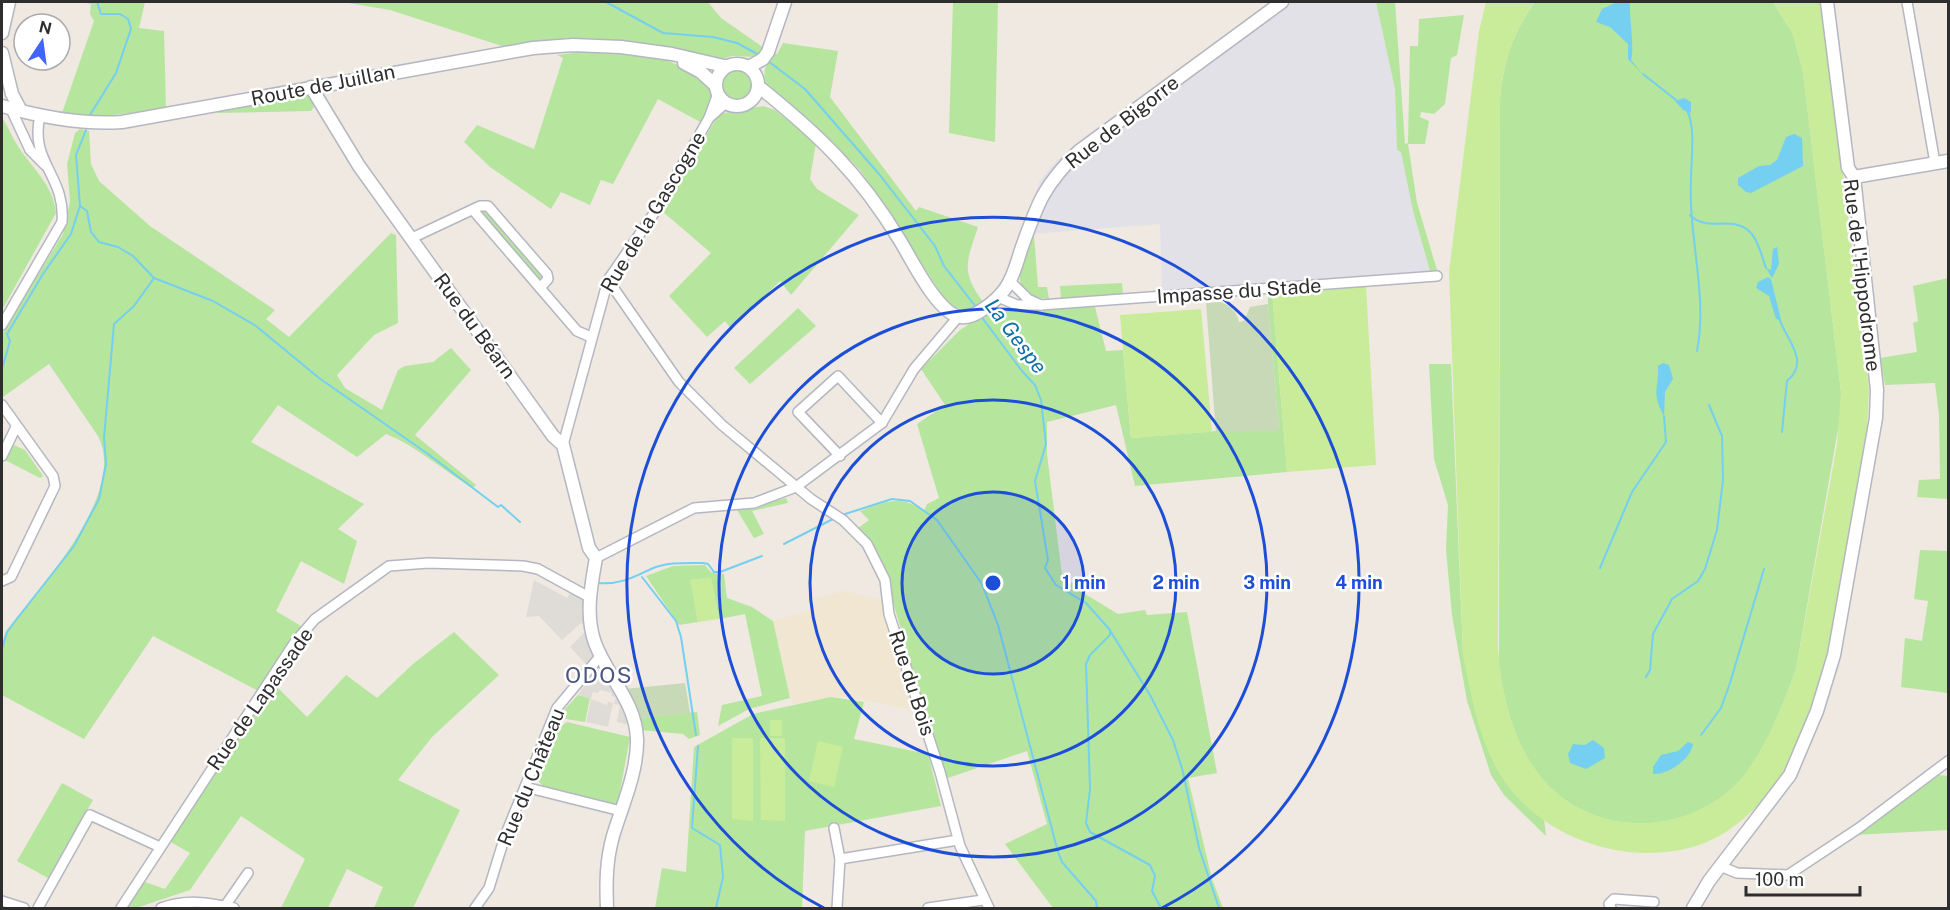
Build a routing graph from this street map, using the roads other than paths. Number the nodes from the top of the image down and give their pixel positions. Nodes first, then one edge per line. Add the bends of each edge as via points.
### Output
1 (9, 2) edge
2 (785, 2) edge
3 (1282, 2) edge
4 (1827, 2) edge
5 (1907, 2) edge
6 (2, 33) edge
7 (646, 50) junction
8 (2, 53) edge
9 (724, 66) junction
10 (749, 67) junction
11 (758, 86) junction
12 (310, 87) junction
13 (716, 89) junction
14 (752, 100) junction
15 (726, 103) junction
16 (11, 108) edge
17 (40, 116) junction
18 (709, 118) junction
19 (803, 122) junction
20 (1948, 161) edge
21 (1935, 164) junction
22 (47, 167) junction
23 (1854, 177) junction
24 (473, 210) junction
25 (412, 238) junction
26 (1437, 276) dead end
27 (608, 280) junction
28 (1010, 281) junction
29 (540, 288) junction
30 (998, 297) junction
31 (1041, 305) junction
32 (958, 317) junction
33 (2, 325) edge
34 (591, 337) junction
35 (2, 405) edge
36 (882, 423) junction
37 (16, 428) junction
38 (563, 445) junction
39 (2, 456) edge
40 (840, 456) junction
41 (796, 487) junction
42 (596, 558) junction
43 (2, 581) edge
44 (589, 597) junction
45 (601, 655) junction
46 (1948, 761) edge
47 (525, 787) junction
48 (621, 811) junction
49 (834, 828) dead end
50 (958, 840) junction
51 (160, 847) junction
52 (840, 859) junction
53 (1720, 866) junction
54 (248, 873) dead end
55 (983, 900) junction
56 (2, 901) edge
57 (1654, 902) dead end
58 (230, 907) edge
59 (24, 909) edge
60 (38, 909) edge
61 (121, 909) edge
62 (161, 909) edge
63 (475, 909) edge
64 (607, 909) edge
65 (837, 909) edge
66 (928, 909) edge
67 (989, 909) edge
68 (1611, 909) edge
69 (1693, 909) edge

1 - 6 main road
2 - 10 main road via 765,56
3 - 28 main road, Rue de Bigorre via 1060,169 1040,198
4 - 23 main road, Rue de l'Hippodrome via 1848,168
5 - 21 street
7 - 9 main road, Route de Juillan
7 - 12 main road, Route de Juillan via 573,45 533,48
7 - 13 main road, Route de Juillan via 684,62 701,72
8 - 16 main road via 12,94
9 - 10 main road via 738,63
9 - 13 main road via 716,78
10 - 11 main road
11 - 14 main road
11 - 19 main road
12 - 17 main road, Route de Juillan via 122,122 96,124
12 - 25 main road, Rue du Béarn via 359,166
13 - 15 main road
13 - 18 street, Rue de la Gascogne
14 - 15 main road via 740,106
14 - 19 main road
15 - 18 street, Rue de la Gascogne
16 - 17 main road, Route de Juillan
16 - 22 street via 30,150
17 - 22 street via 37,144
18 - 27 street, Rue de la Gascogne via 659,206
19 - 32 main road via 866,187 933,293
20 - 21 main road
21 - 23 main road
22 - 33 street via 60,192 62,222
23 - 53 main road, Rue de l'Hippodrome via 1877,390 1876,418 1834,656 1816,715 1790,775
24 - 25 street
24 - 29 street
24 - 29 street via 488,206 520,242 547,274 548,279
25 - 38 main road, Rue du Béarn
26 - 31 street, Impasse du Stade
27 - 34 street, Rue de la Gascogne
27 - 41 street, Rue du Bois via 679,382 722,425
28 - 30 main road, Rue de Bigorre
28 - 31 street via 1028,299
29 - 34 street via 577,331
30 - 31 street, Impasse du Stade via 1017,305
30 - 32 main road, Rue de Bigorre via 971,315
32 - 36 street via 914,369
34 - 38 street, Rue de la Gascogne
35 - 37 street
36 - 40 street
36 - 40 street via 838,376 798,412
37 - 39 street
37 - 43 street via 53,476 55,486 11,577
38 - 42 main road, Rue du Béarn via 589,548
40 - 41 street
41 - 42 street via 754,502 694,508
41 - 50 street, Rue du Bois via 843,520 867,544 885,580 889,614
42 - 44 main road
44 - 45 main road via 590,620
44 - 51 street, Rue de Lapassade via 538,569 523,566 389,566 315,619 295,642
45 - 47 street, Rue du Château via 556,708
45 - 48 main road via 631,711 637,739
46 - 53 street via 1788,875 1737,873
47 - 48 street
47 - 63 street, Rue du Château via 489,888
48 - 64 main road via 607,864
49 - 52 street
50 - 52 street
50 - 55 street, Rue du Bois
51 - 60 street via 90,815
51 - 61 street, Rue de Lapassade
52 - 65 street
53 - 69 main road, Rue de l'Hippodrome
54 - 58 street
55 - 66 street
55 - 67 street, Rue du Bois
56 - 59 street
57 - 68 street via 1614,899 1609,904
58 - 62 street via 194,901

